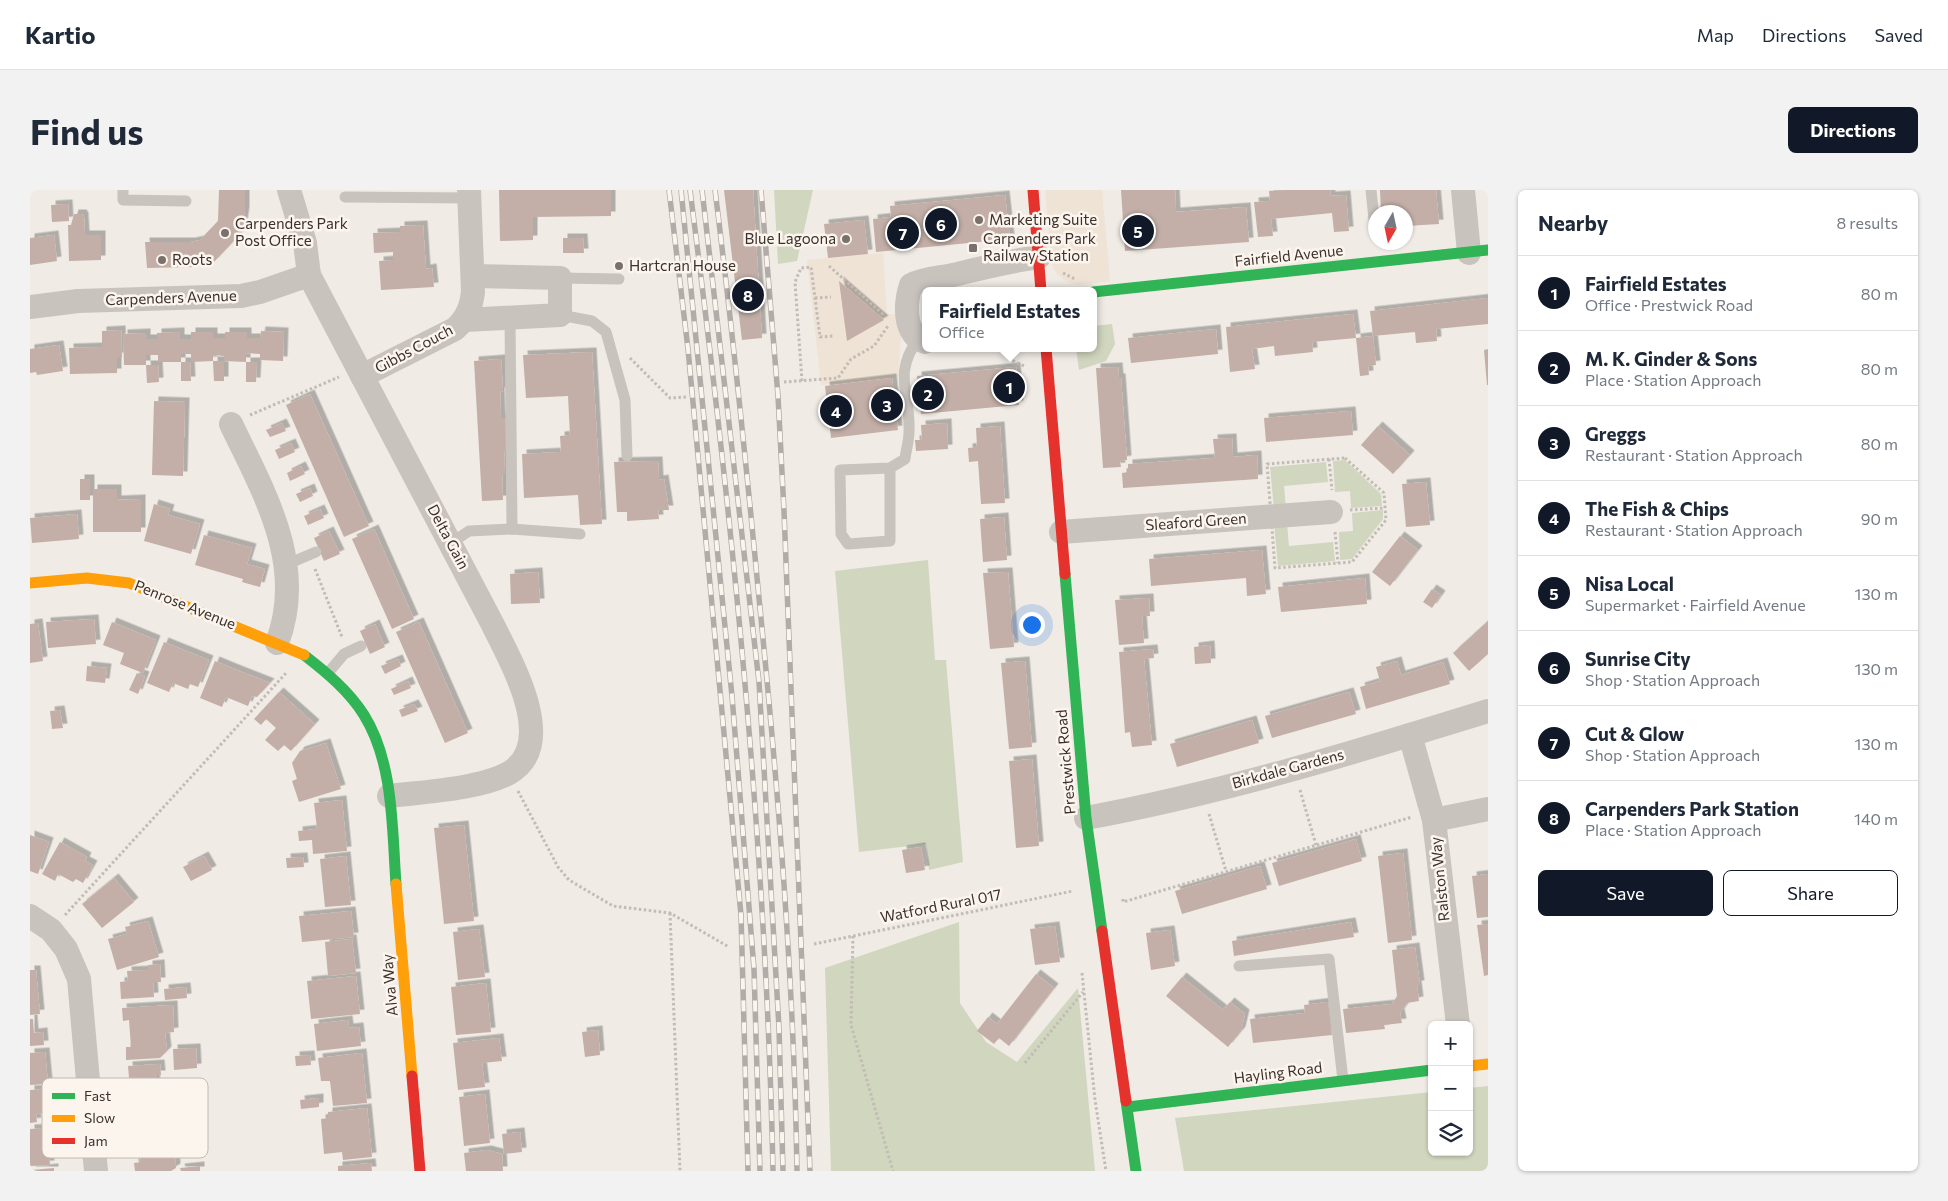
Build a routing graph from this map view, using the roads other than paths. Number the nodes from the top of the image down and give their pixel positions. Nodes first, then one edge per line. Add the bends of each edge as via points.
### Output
1 (122, 190) edge
2 (289, 190) edge
3 (1033, 190) edge
4 (1371, 190) edge
5 (1462, 190) edge
6 (469, 194) edge
7 (345, 197) dead end
8 (186, 201) dead end
9 (1372, 205) edge
10 (1478, 251) edge
11 (1038, 258) junction
12 (309, 275) junction
13 (473, 276) junction
14 (560, 278) junction
15 (619, 279) dead end
16 (1041, 287) edge
17 (1097, 292) edge
18 (30, 307) edge
19 (560, 316) junction
20 (510, 318) junction
21 (465, 320) junction
22 (922, 340) edge
23 (1046, 352) edge
24 (360, 372) junction
25 (232, 424) road end
26 (627, 456) dead end
27 (890, 468) junction
28 (1330, 512) road end
29 (512, 528) junction
30 (1061, 532) junction
31 (580, 534) dead end
32 (451, 543) junction
33 (316, 552) dead end
34 (292, 562) junction
35 (30, 583) edge
36 (277, 642) junction
37 (361, 646) dead end
38 (328, 673) junction
39 (1488, 711) edge
40 (1410, 735) junction
41 (389, 796) junction
42 (1488, 809) edge
43 (1433, 816) junction
44 (1086, 818) junction
45 (30, 916) edge
46 (1239, 966) dead end
47 (1458, 1021) edge
48 (1488, 1064) edge
49 (1473, 1066) edge
50 (1428, 1070) edge
51 (88, 1078) edge
52 (1343, 1080) junction
53 (1128, 1107) junction
54 (95, 1158) edge
55 (96, 1171) edge
56 (420, 1171) edge
57 (1136, 1171) edge

1 - 8 lane via 123,200
2 - 12 street, Delta Gain via 305,243
3 - 11 street
4 - 9 lane
5 - 10 street
6 - 7 lane
6 - 13 street, Gibbs Couch
10 - 17 street, Fairfield Avenue
11 - 16 street
11 - 22 street via 1001,262 911,285 907,298 908,321 912,332
12 - 18 street, Carpenders Avenue via 242,296 78,301
12 - 24 street, Delta Gain
13 - 14 street
13 - 21 street, Gibbs Couch via 472,306
14 - 15 lane
14 - 19 street
19 - 20 street, Gibbs Couch
19 - 26 lane via 592,321 606,332 625,400
20 - 21 street, Gibbs Couch
20 - 29 lane
21 - 24 street, Gibbs Couch via 455,329
22 - 27 lane via 909,352 903,370 909,432 905,459
23 - 30 street, Prestwick Road
24 - 32 street, Delta Gain
25 - 34 street
27 - 27 lane via 890,541 848,544 841,534 840,470
28 - 30 street, Sleaford Green
29 - 31 lane
29 - 32 lane via 469,531
30 - 44 street, Prestwick Road
32 - 41 street, Delta Gain via 516,671 529,711 530,746 509,773 489,781
33 - 34 lane
34 - 36 street via 287,610
35 - 36 street, Penrose Avenue via 77,578 129,582
36 - 38 street, Penrose Avenue via 303,654
37 - 38 lane via 341,658
38 - 41 street, Penrose Avenue via 364,715 380,751
39 - 40 street, Birkdale Gardens
40 - 43 street, Ralston Way
40 - 44 street, Birkdale Gardens via 1160,804
41 - 56 street, Alva Way
42 - 43 street
43 - 47 street, Ralston Way
44 - 53 street, Prestwick Road
45 - 51 street via 51,930 66,949 79,979
46 - 52 lane via 1329,959
48 - 49 street
50 - 52 street, Hayling Road
52 - 53 street, Hayling Road
53 - 57 street, Prestwick Road
54 - 55 street

